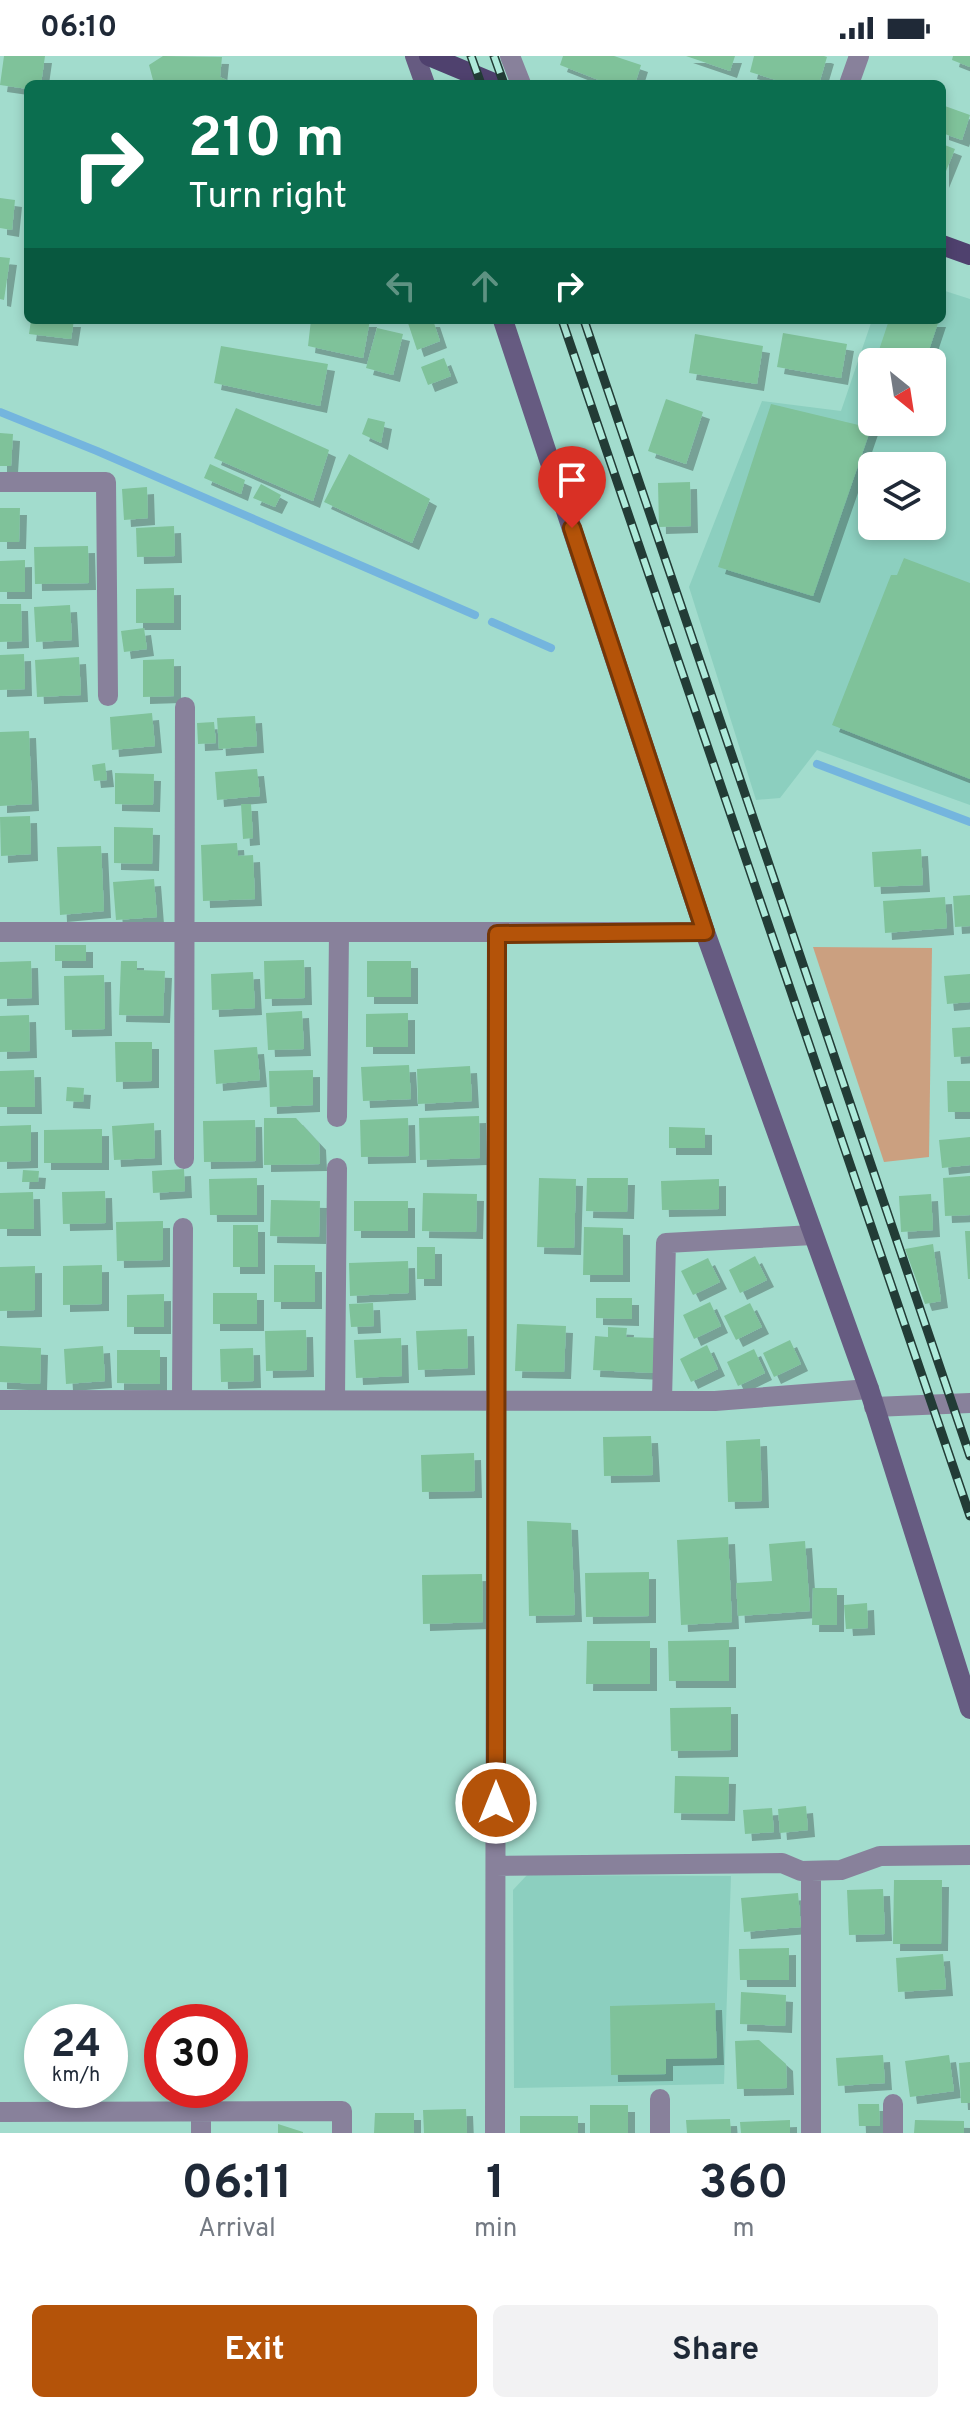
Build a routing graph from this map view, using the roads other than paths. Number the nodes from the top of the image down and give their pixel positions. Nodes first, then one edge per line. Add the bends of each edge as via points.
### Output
1 (415, 56) edge
2 (429, 56) edge
3 (510, 56) edge
4 (859, 56) edge
5 (424, 80) edge
6 (486, 80) edge
7 (519, 80) edge
8 (850, 80) edge
9 (946, 246) edge
10 (970, 255) edge
11 (504, 324) edge
12 (0, 482) edge
13 (108, 696) dead end
14 (185, 707) dead end
15 (0, 932) edge
16 (705, 932) junction
17 (185, 933) junction
18 (339, 933) junction
19 (497, 934) junction
20 (337, 1117) dead end
21 (184, 1159) dead end
22 (337, 1168) dead end
23 (183, 1228) dead end
24 (813, 1235) junction
25 (872, 1398) junction
26 (335, 1399) junction
27 (498, 1399) junction
28 (662, 1399) junction
29 (0, 1400) edge
30 (182, 1400) junction
31 (970, 1403) edge
32 (970, 1709) edge
33 (970, 1855) edge
34 (496, 1866) junction
35 (811, 1871) junction
36 (660, 2099) dead end
37 (893, 2104) dead end
38 (0, 2112) edge
39 (201, 2112) junction
40 (64, 2123) edge
41 (201, 2133) edge
42 (342, 2133) edge
43 (495, 2133) edge
44 (660, 2133) edge
45 (811, 2133) edge
46 (893, 2133) edge

1 - 5 street
2 - 6 main road
3 - 7 street
4 - 8 street
9 - 10 main road
11 - 16 street
12 - 13 street via 106,482
14 - 17 street
15 - 17 street
16 - 19 street
16 - 24 street
17 - 18 street
17 - 21 street
18 - 19 street
18 - 20 street
19 - 27 street
22 - 26 street
23 - 30 street
24 - 25 street
24 - 28 street via 666,1243
25 - 28 street
25 - 31 street
25 - 32 street
26 - 27 street
26 - 30 street
27 - 28 street
27 - 34 street
29 - 30 street
33 - 35 street via 880,1856 841,1870
34 - 35 street via 782,1863
34 - 43 street
35 - 45 street
36 - 44 street
37 - 46 street
38 - 40 street
39 - 40 street
39 - 41 street
39 - 42 street via 342,2111

